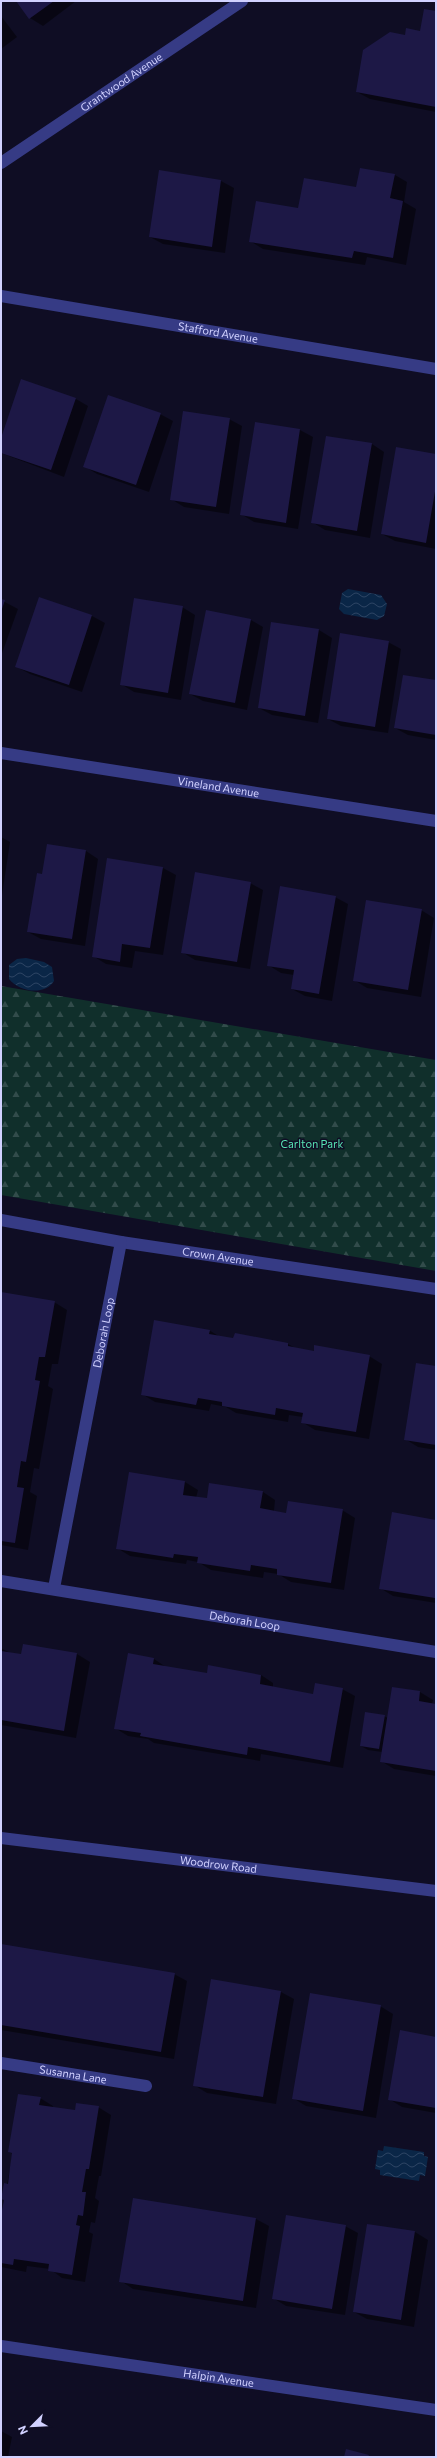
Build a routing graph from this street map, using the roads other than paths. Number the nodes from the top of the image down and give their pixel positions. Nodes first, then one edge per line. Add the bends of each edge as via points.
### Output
1 (242, 1) edge
2 (1, 163) edge
3 (1, 296) edge
4 (436, 368) edge
5 (1, 753) edge
6 (436, 821) edge
7 (1, 1220) edge
8 (121, 1242) junction
9 (436, 1289) edge
10 (1, 1581) edge
11 (54, 1588) junction
12 (436, 1652) edge
13 (1, 1838) edge
14 (436, 1891) edge
15 (1, 2063) edge
16 (146, 2086) dead end
17 (1, 2346) edge
18 (436, 2410) edge

1 - 2 street, Grantwood Avenue
3 - 4 street, Stafford Avenue
5 - 6 street, Vineland Avenue
7 - 8 street, Crown Avenue
8 - 9 street, Crown Avenue
8 - 11 street, Deborah Loop
10 - 11 street, Deborah Loop
11 - 12 street, Deborah Loop
13 - 14 street, Woodrow Road
15 - 16 street, Susanna Lane
17 - 18 street, Halpin Avenue

